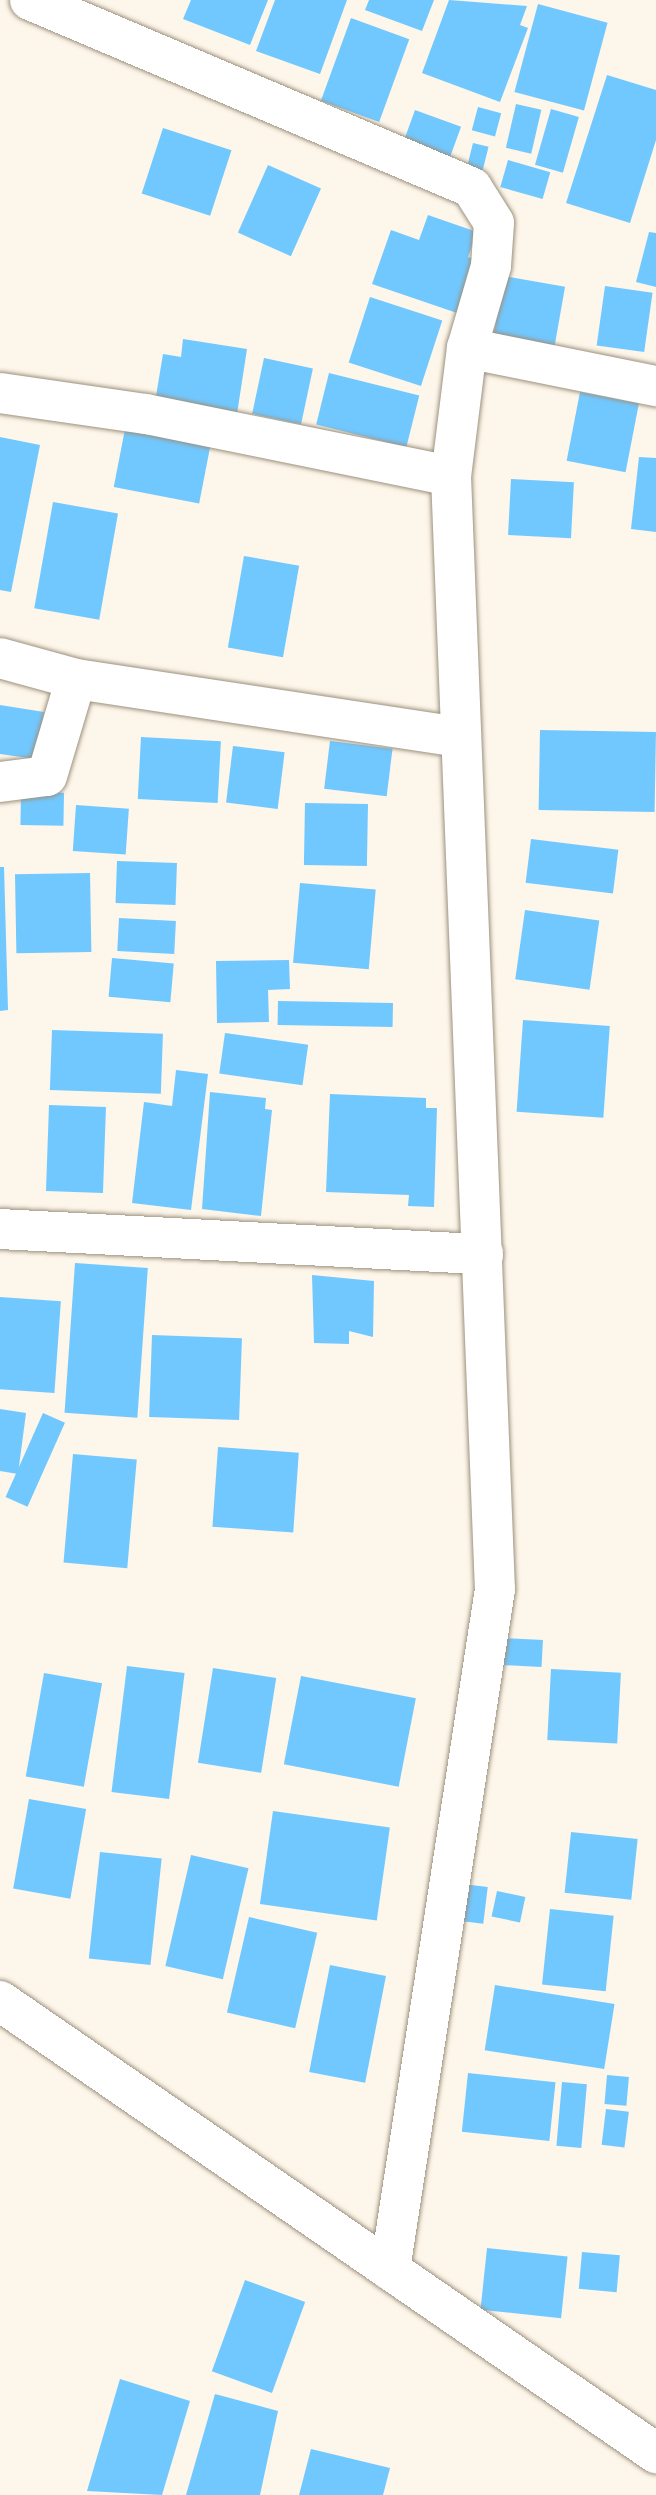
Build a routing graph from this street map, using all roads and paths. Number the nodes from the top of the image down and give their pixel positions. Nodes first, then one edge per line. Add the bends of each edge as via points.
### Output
1 (30, 0) edge
2 (467, 348) junction
3 (656, 386) edge
4 (0, 393) edge
5 (451, 476) junction
6 (0, 658) edge
7 (76, 679) junction
8 (461, 737) junction
9 (0, 782) edge
10 (0, 1229) edge
11 (483, 1254) junction
12 (0, 2001) edge
13 (390, 2270) junction
14 (656, 2453) edge

1 - 2 street via 472,188 494,223 491,266
2 - 3 street
2 - 5 street
4 - 5 street via 146,414
5 - 8 street
6 - 7 street
7 - 8 street
7 - 9 street via 47,776
8 - 11 street
10 - 11 street
11 - 13 street via 495,1589
12 - 13 street
13 - 14 street

